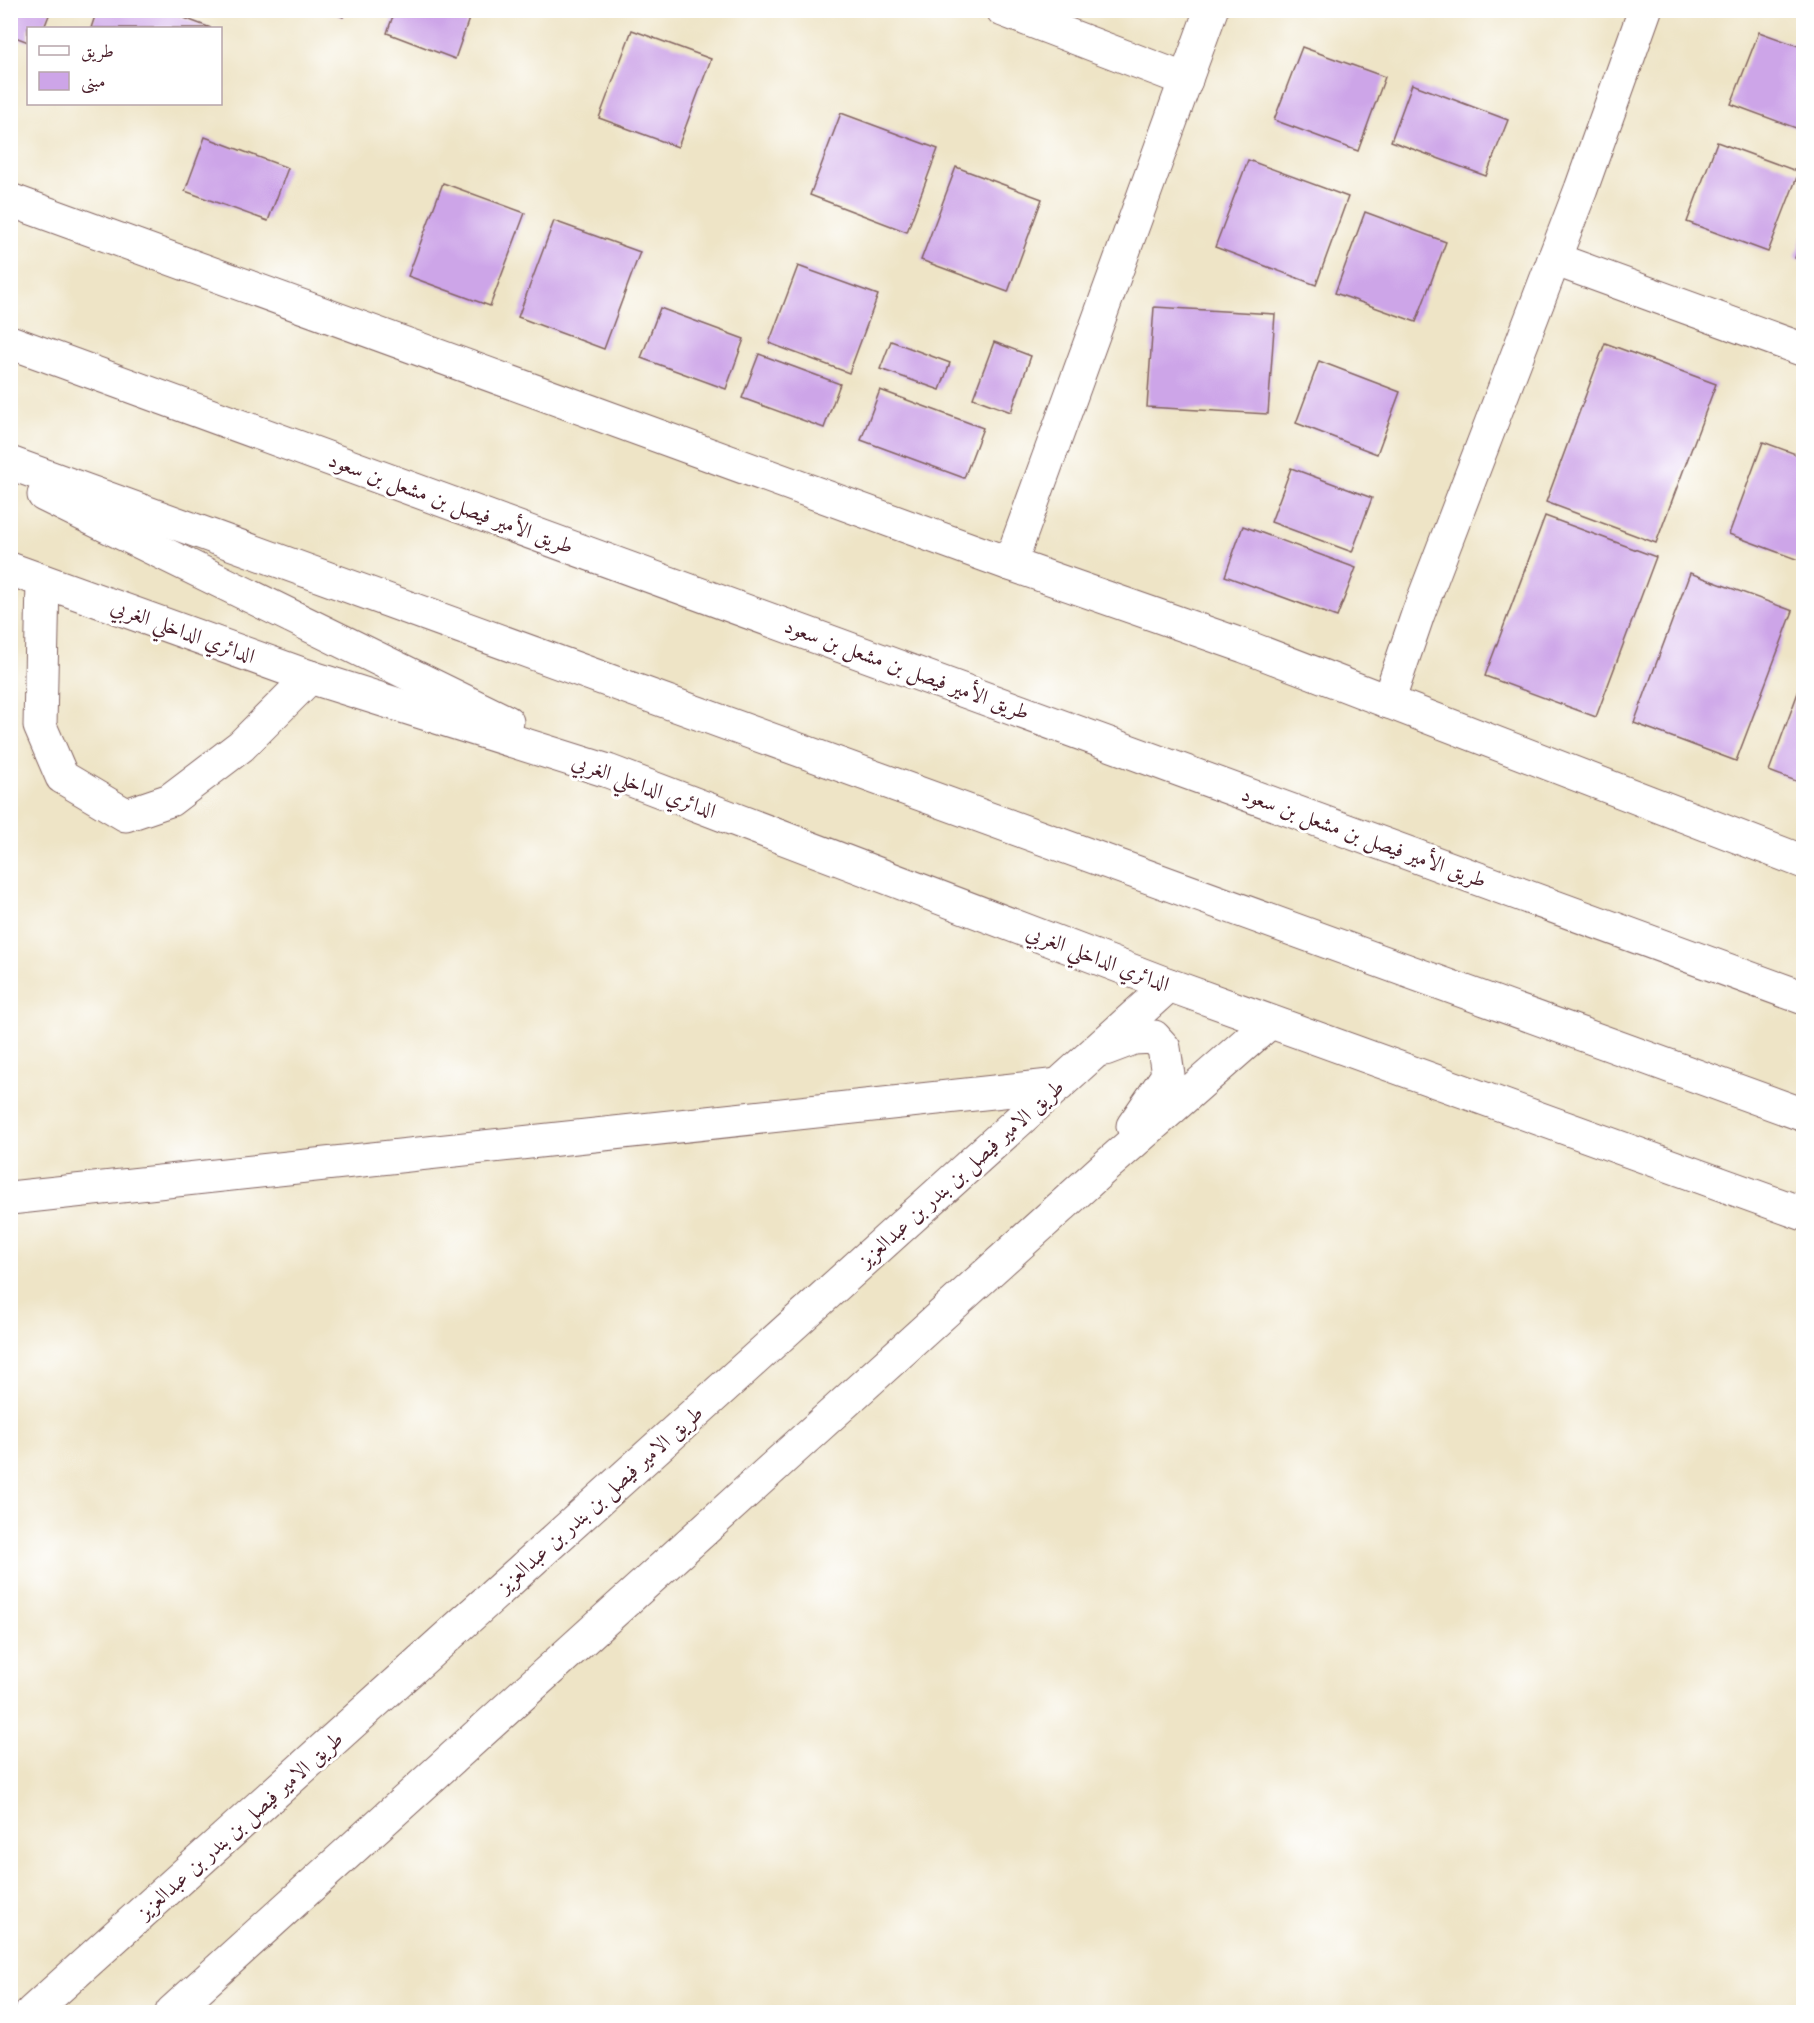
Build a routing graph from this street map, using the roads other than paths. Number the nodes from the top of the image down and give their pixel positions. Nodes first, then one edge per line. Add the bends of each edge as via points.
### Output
1 (1003, 10) edge
2 (1211, 10) edge
3 (1645, 10) edge
4 (1186, 80) junction
5 (10, 200) edge
6 (1554, 259) junction
7 (10, 342) edge
8 (1803, 350) edge
9 (10, 463) edge
10 (10, 479) edge
11 (1010, 564) junction
12 (10, 569) edge
13 (43, 581) junction
14 (310, 677) junction
15 (1388, 702) junction
16 (608, 771) junction
17 (1803, 862) edge
18 (1169, 986) junction
19 (1803, 998) edge
20 (1270, 1022) junction
21 (1093, 1054) junction
22 (1059, 1085) junction
23 (1803, 1115) edge
24 (1105, 1167) junction
25 (10, 1198) edge
26 (1803, 1214) edge
27 (32, 2013) edge
28 (172, 2013) edge

1 - 4 main road
2 - 4 main road
3 - 6 main road
4 - 11 main road
5 - 11 main road
6 - 8 main road
6 - 15 main road
7 - 19 main road, طريق الأمير فيصل بن مشعل بن سعود
9 - 23 main road
10 - 16 main road
11 - 15 main road via 1244,646
12 - 13 main road, الدائري الداخلي الغربي
13 - 14 main road, الدائري الداخلي الغربي
13 - 14 main road via 40,726 62,777 126,815 170,800 241,746
14 - 16 main road, الدائري الداخلي الغربي
15 - 17 main road
16 - 18 main road, الدائري الداخلي الغربي
18 - 20 main road, الدائري الداخلي الغربي
18 - 21 main road, طريق الامير فيصل بن بندر بن عبدالعزيز
20 - 24 main road
20 - 26 main road, الدائري الداخلي الغربي
21 - 22 main road, طريق الامير فيصل بن بندر بن عبدالعزيز
21 - 24 main road via 1134,1038 1154,1037 1164,1048 1168,1075
22 - 25 main road
22 - 27 main road, طريق الامير فيصل بن بندر بن عبدالعزيز
24 - 28 main road

